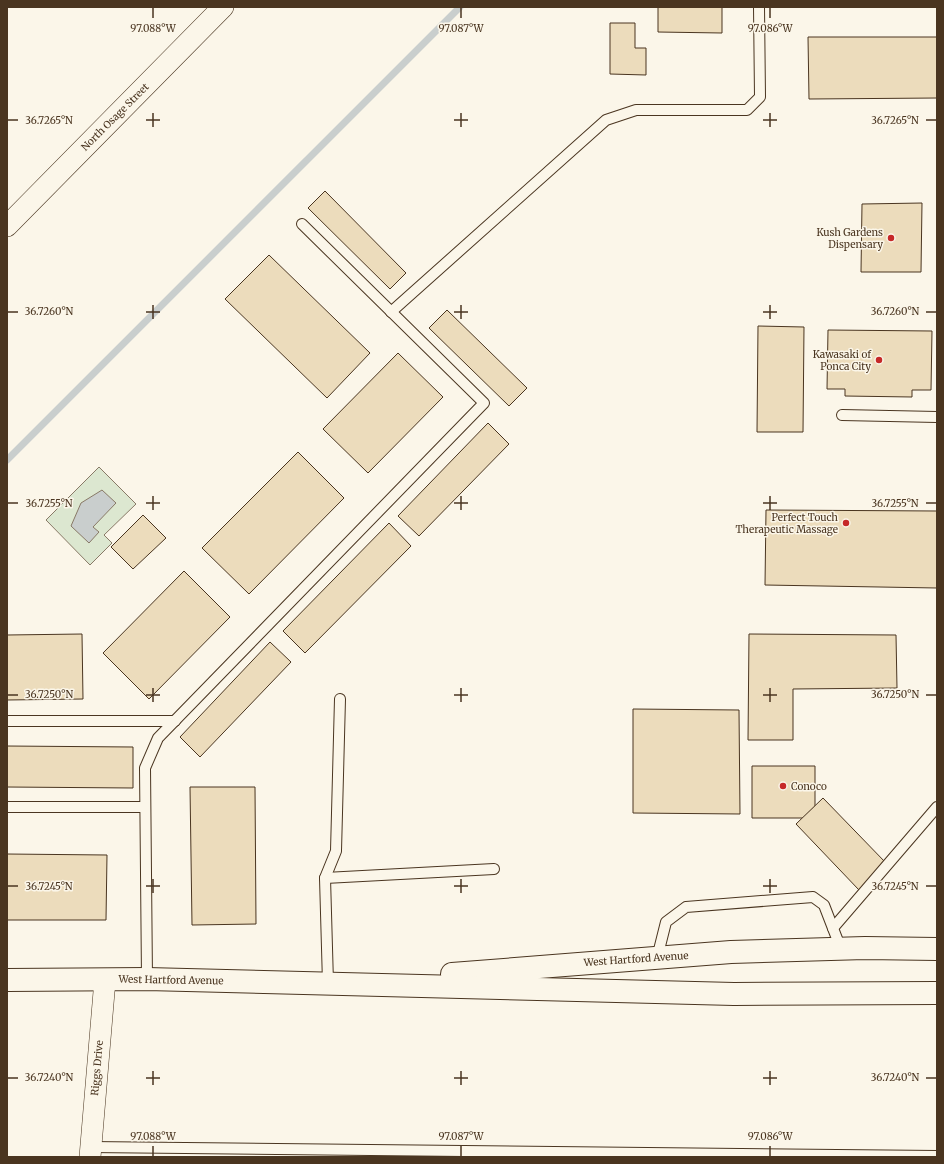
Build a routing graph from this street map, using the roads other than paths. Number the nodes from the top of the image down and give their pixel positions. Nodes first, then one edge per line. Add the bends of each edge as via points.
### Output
1 (223, 7) edge
2 (759, 7) edge
3 (302, 224) dead end
4 (7, 226) edge
5 (391, 312) junction
6 (842, 415) dead end
7 (937, 417) edge
8 (340, 699) dead end
9 (7, 721) edge
10 (175, 721) junction
11 (7, 807) edge
12 (145, 807) junction
13 (937, 807) edge
14 (494, 869) dead end
15 (325, 878) junction
16 (833, 928) junction
17 (841, 949) junction
18 (937, 949) edge
19 (657, 958) junction
20 (146, 979) junction
21 (7, 980) edge
22 (105, 980) junction
23 (332, 983) junction
24 (937, 993) edge
25 (90, 1152) edge
26 (937, 1156) edge

1 - 4 street, North Osage Street
2 - 5 lane via 760,97 747,110 636,110 606,120
3 - 5 lane
5 - 10 lane via 484,404
6 - 7 lane
8 - 15 lane via 336,851
9 - 10 lane
10 - 12 lane via 158,738 145,768
11 - 12 lane
12 - 20 lane
13 - 16 lane
14 - 15 lane
15 - 23 lane
16 - 17 lane
16 - 19 lane via 824,905 813,897 686,907 666,922
17 - 18 main road, West Hartford Avenue
17 - 19 main road, West Hartford Avenue via 730,952
19 - 23 main road, West Hartford Avenue
20 - 22 main road, West Hartford Avenue
20 - 23 main road, West Hartford Avenue
21 - 22 main road, West Hartford Avenue
22 - 25 street, Riggs Drive
23 - 24 main road, West Hartford Avenue via 734,994
25 - 26 lane

